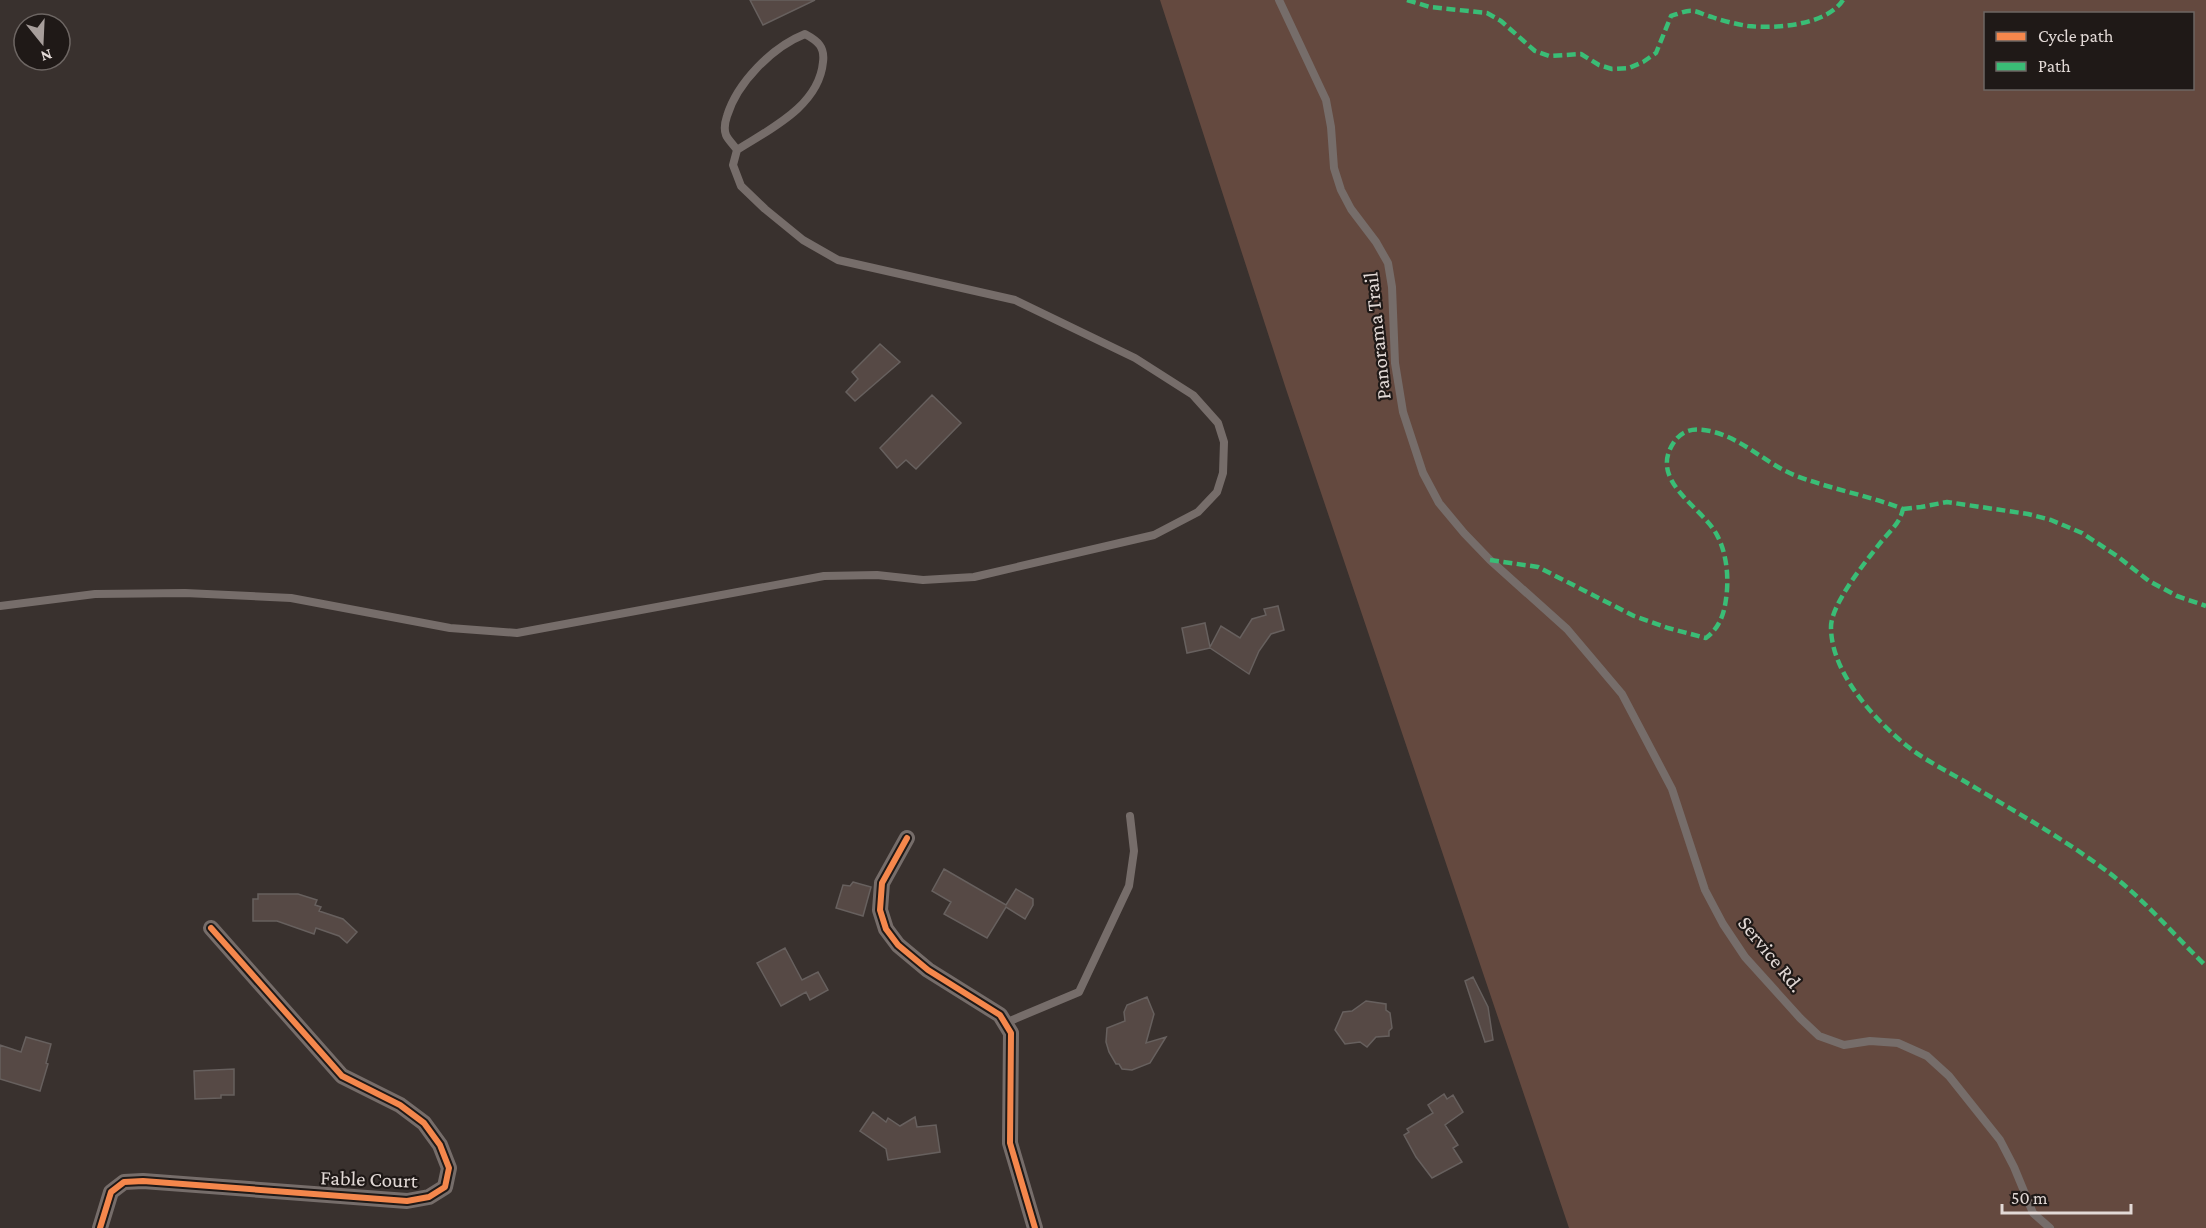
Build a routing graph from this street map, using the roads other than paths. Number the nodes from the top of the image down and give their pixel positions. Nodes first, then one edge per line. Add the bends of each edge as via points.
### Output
1 (1279, 0) edge
2 (737, 150) junction
3 (1490, 560) joint
4 (0, 606) edge
5 (1130, 816) dead end
6 (907, 838) dead end
7 (211, 927) dead end
8 (1005, 1023) junction
9 (100, 1228) edge
10 (1035, 1228) edge
11 (2050, 1228) edge

1 - 3 lane, Panorama Trail via 1326,100 1334,168 1341,190 1388,263 1395,363 1423,473 1439,503
2 - 2 lane via 783,121 811,94 823,70 824,52 818,41 805,34 793,38 743,84 731,101 726,121 725,134
2 - 4 lane via 733,165 741,186 803,240 838,260 1015,300 1135,358 1193,395 1218,423 1224,442 1223,473 1217,492 1198,512 1154,535 974,577 923,580 877,575 824,576 517,633 450,628 291,598 95,594
3 - 11 lane, Service Rd. via 1567,629 1622,694 1672,789 1705,890 1745,957 1819,1036 1844,1045 1870,1041 1898,1043 1928,1056 2000,1140 2033,1213
5 - 8 lane via 1134,851 1129,886 1079,992
6 - 8 street via 882,883 880,910 886,929 898,945 928,970
7 - 9 street, Fable Court via 342,1076 400,1105 424,1123 440,1144 449,1168 445,1186 429,1197 406,1201 124,1182 111,1192
8 - 10 street via 1011,1033 1010,1143

